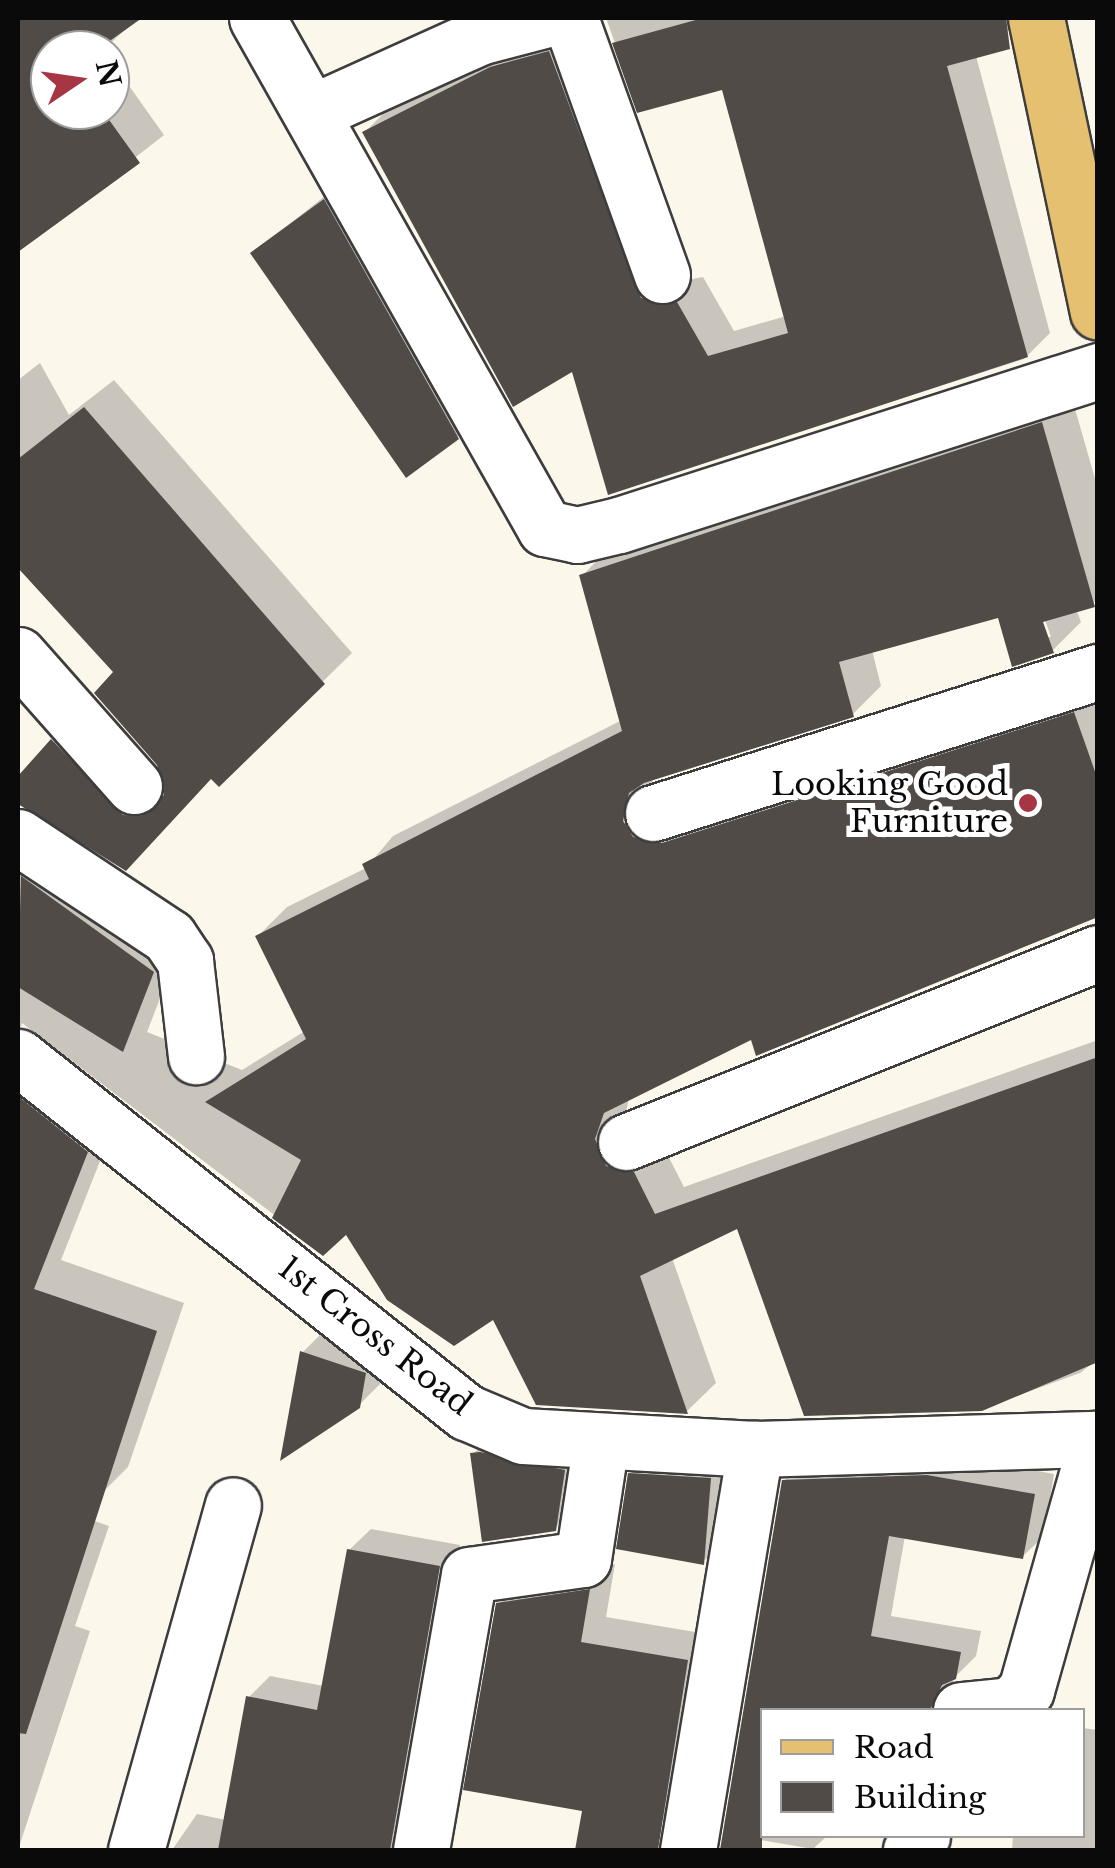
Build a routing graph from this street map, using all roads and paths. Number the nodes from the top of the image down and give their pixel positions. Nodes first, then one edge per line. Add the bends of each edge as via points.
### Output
1 (258, 18) edge
2 (550, 18) edge
3 (570, 18) edge
4 (1036, 18) edge
5 (474, 27) edge
6 (313, 112) junction
7 (662, 275) dead end
8 (1098, 312) edge
9 (1098, 371) edge
10 (18, 655) edge
11 (1098, 672) edge
12 (134, 786) dead end
13 (652, 812) dead end
14 (18, 836) edge
15 (1098, 954) edge
16 (196, 1056) dead end
17 (18, 1057) edge
18 (626, 1142) dead end
19 (1097, 1440) edge
20 (600, 1441) junction
21 (755, 1449) junction
22 (233, 1505) dead end
23 (978, 1708) edge
24 (136, 1850) edge
25 (421, 1850) edge
26 (688, 1850) edge

1 - 6 street
2 - 5 street
3 - 7 street
4 - 8 main road
5 - 6 street
6 - 9 street via 530,514 560,534 619,525
10 - 12 street
11 - 13 street
14 - 16 street via 168,937 185,961
15 - 18 street
17 - 20 street, 1st Cross Road via 466,1412 523,1436
19 - 21 street, 1st Cross Road
19 - 23 street via 1026,1690 1011,1704
20 - 21 street, 1st Cross Road
20 - 25 street via 584,1559 470,1575
21 - 26 street
22 - 24 street

